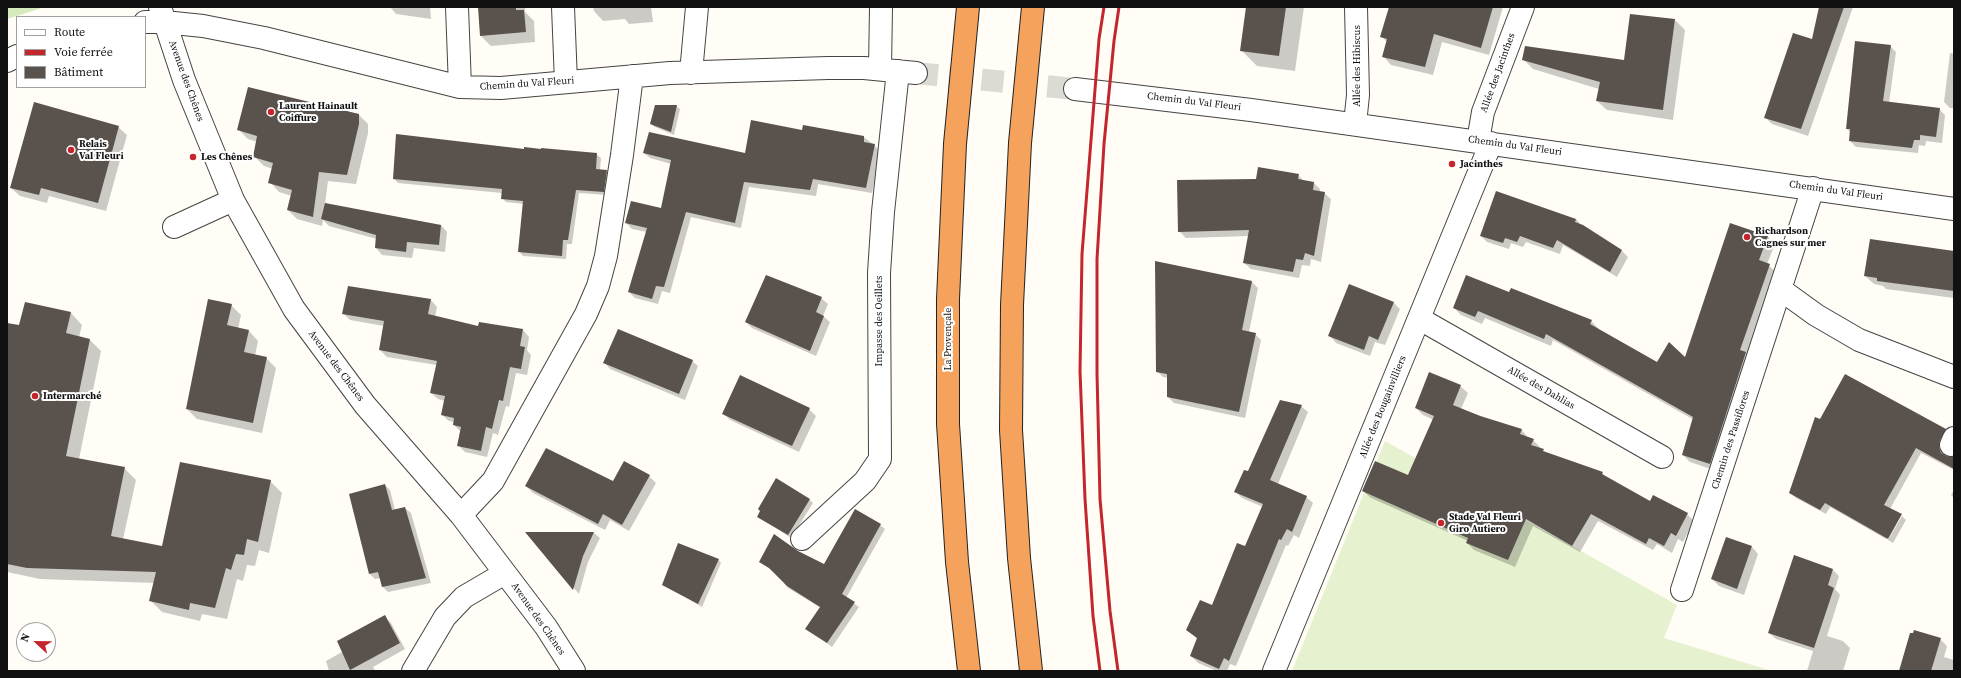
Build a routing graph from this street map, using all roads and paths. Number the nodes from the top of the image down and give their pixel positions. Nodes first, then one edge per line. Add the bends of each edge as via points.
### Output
1 (457, 7) edge
2 (563, 7) edge
3 (697, 7) edge
4 (881, 7) edge
5 (968, 7) edge
6 (1033, 7) edge
7 (1356, 7) edge
8 (1522, 7) edge
9 (157, 17) edge
10 (16, 56) edge
11 (7, 61) edge
12 (898, 71) junction
13 (691, 72) junction
14 (632, 76) junction
15 (566, 82) junction
16 (460, 87) junction
17 (1075, 89) tunnel mouth
18 (1355, 124) junction
19 (1484, 142) junction
20 (1813, 188) junction
21 (233, 200) junction
22 (1954, 209) edge
23 (174, 227) dead end
24 (1780, 290) junction
25 (1420, 319) junction
26 (1954, 377) edge
27 (1662, 457) dead end
28 (461, 515) junction
29 (802, 539) dead end
30 (505, 574) junction
31 (1682, 590) dead end
32 (413, 671) edge
33 (574, 671) edge
34 (969, 671) edge
35 (1031, 671) edge
36 (1274, 671) edge

1 - 16 street
2 - 15 street
3 - 13 street
4 - 12 street, Impasse des Oeillets
5 - 34 highway, La Provençale via 955,144 948,307 948,424 957,562
6 - 35 highway via 1020,151 1012,336 1011,430 1019,558
7 - 18 street, Allée des Hibiscus via 1358,95
8 - 19 street, Allée des Jacinthes via 1483,112
9 - 16 street, Chemin du Val Fleuri via 264,38
9 - 21 street, Avenue des Chênes
10 - 11 street
12 - 13 street, Chemin du Val Fleuri via 828,68
12 - 29 street, Impasse des Oeillets via 879,274 880,459 865,481
13 - 14 street, Chemin du Val Fleuri
14 - 15 street, Chemin du Val Fleuri
14 - 28 street via 606,256 598,286 586,314 493,481
15 - 16 street, Chemin du Val Fleuri via 501,88
17 - 18 street, Chemin du Val Fleuri
18 - 19 street, Chemin du Val Fleuri
19 - 20 street, Chemin du Val Fleuri
19 - 25 street, Allée des Bougainvilliers
20 - 22 street, Chemin du Val Fleuri
20 - 24 street, Chemin des Passiflores
21 - 23 street
21 - 28 street, Avenue des Chênes via 294,309 365,405
24 - 26 street via 1822,319 1859,340
24 - 31 street, Chemin des Passiflores
25 - 27 street, Allée des Dahlias
25 - 36 street, Allée des Bougainvilliers
28 - 30 street, Avenue des Chênes
30 - 32 street via 464,597 445,617
30 - 33 street, Avenue des Chênes via 546,628

